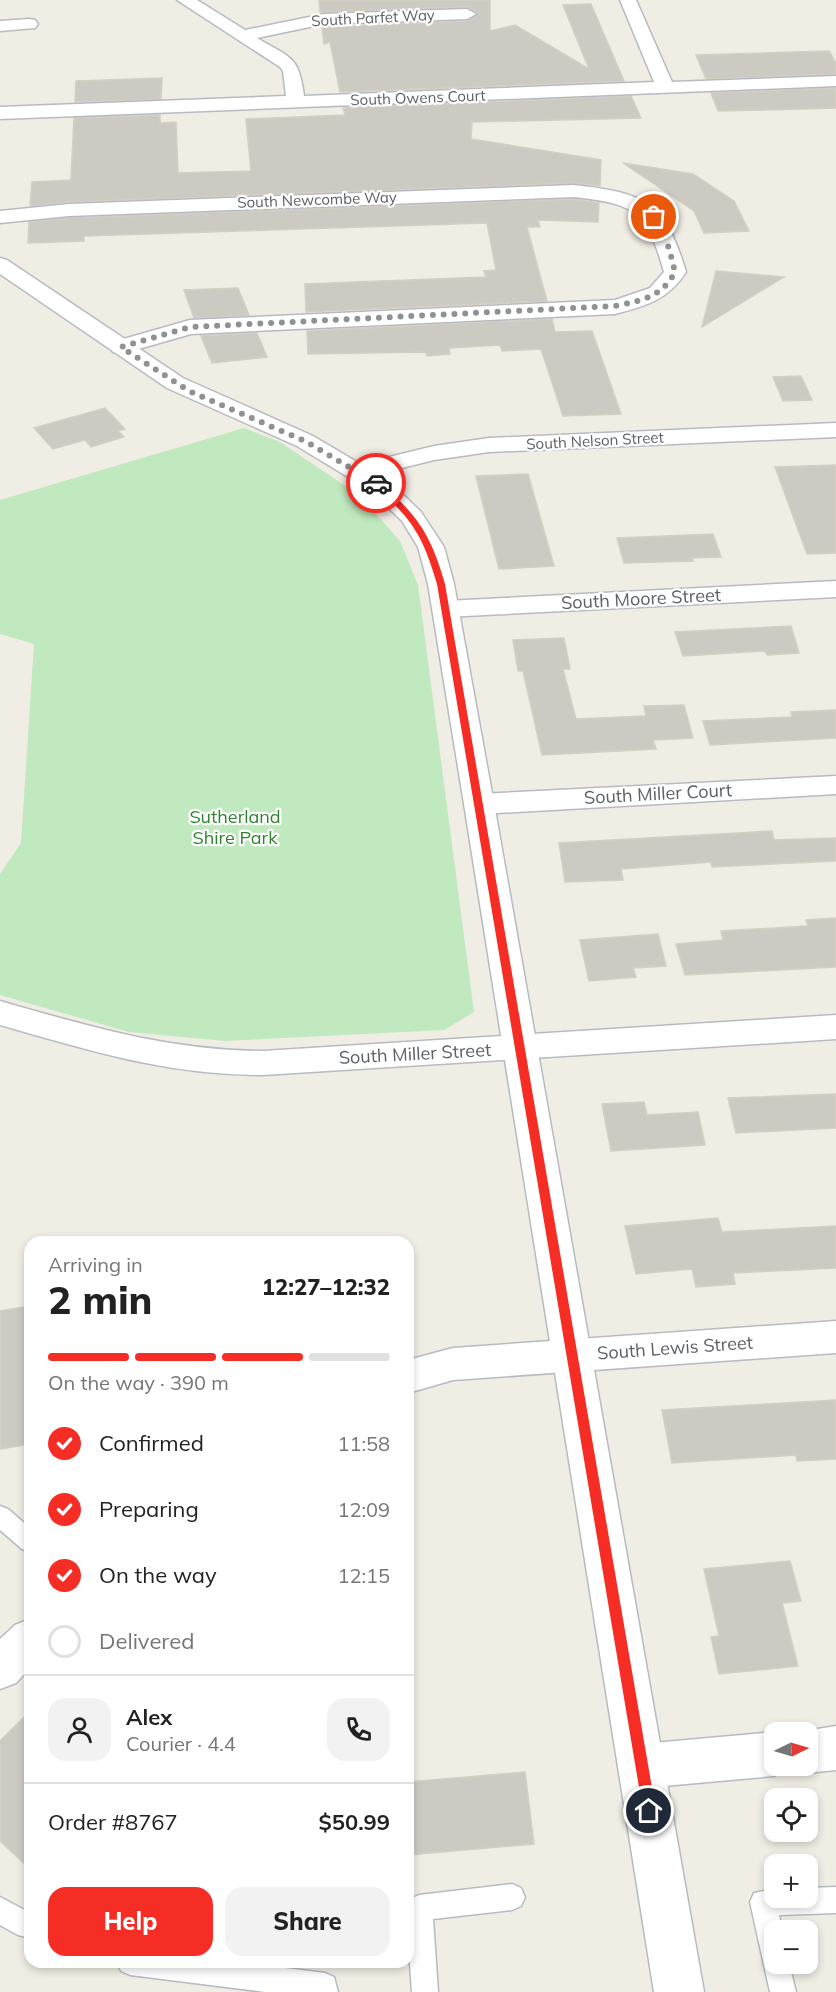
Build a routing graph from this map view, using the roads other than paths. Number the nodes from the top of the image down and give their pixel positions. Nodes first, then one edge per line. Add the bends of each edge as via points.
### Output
1 (185, 0) edge
2 (628, 0) edge
3 (467, 14) dead end
4 (29, 24) dead end
5 (0, 26) edge
6 (244, 35) junction
7 (836, 81) edge
8 (666, 88) junction
9 (296, 103) junction
10 (0, 113) edge
11 (0, 217) edge
12 (0, 264) edge
13 (121, 347) junction
14 (836, 430) edge
15 (357, 472) junction
16 (836, 589) edge
17 (446, 609) junction
18 (836, 785) edge
19 (479, 804) junction
20 (0, 1013) edge
21 (836, 1027) edge
22 (519, 1047) junction
23 (836, 1337) edge
24 (571, 1355) junction
25 (414, 1375) edge
26 (0, 1516) edge
27 (24, 1537) edge
28 (24, 1645) edge
29 (0, 1668) edge
30 (836, 1748) edge
31 (818, 1750) edge
32 (764, 1755) edge
33 (642, 1766) junction
34 (512, 1897) dead end
35 (836, 1900) edge
36 (0, 1910) edge
37 (767, 1920) edge
38 (24, 1924) edge
39 (178, 1968) edge
40 (778, 1974) edge
41 (325, 1992) edge
42 (425, 1992) edge
43 (679, 1992) edge
44 (783, 1992) edge

1 - 6 street
2 - 8 street
3 - 6 street, South Parfet Way via 324,19
4 - 5 street
6 - 9 street via 286,63 292,71
7 - 8 street, South Owens Court
8 - 9 street, South Owens Court
9 - 10 street, South Owens Court
11 - 13 street, South Newcombe Way via 78,210 543,192 600,194 647,209 669,248 675,272 660,293 615,306 190,327
12 - 13 street
13 - 15 street via 189,391 305,441
14 - 15 street, South Nelson Street via 489,446 434,453
15 - 17 street via 398,502 422,532 437,565
16 - 17 street, South Moore Street
17 - 19 street
18 - 19 street, South Miller Court
19 - 22 street
20 - 22 street, South Miller Street via 129,1048 219,1062 262,1063
21 - 22 street, South Miller Street
22 - 24 street
23 - 24 street, South Lewis Street
24 - 25 street, South Lewis Street via 453,1364
24 - 33 street
26 - 27 lane
28 - 29 street
30 - 31 street
32 - 33 street
33 - 43 street
34 - 42 lane via 418,1908
35 - 37 lane via 763,1902
36 - 38 lane
39 - 41 lane via 324,1986
40 - 44 lane

